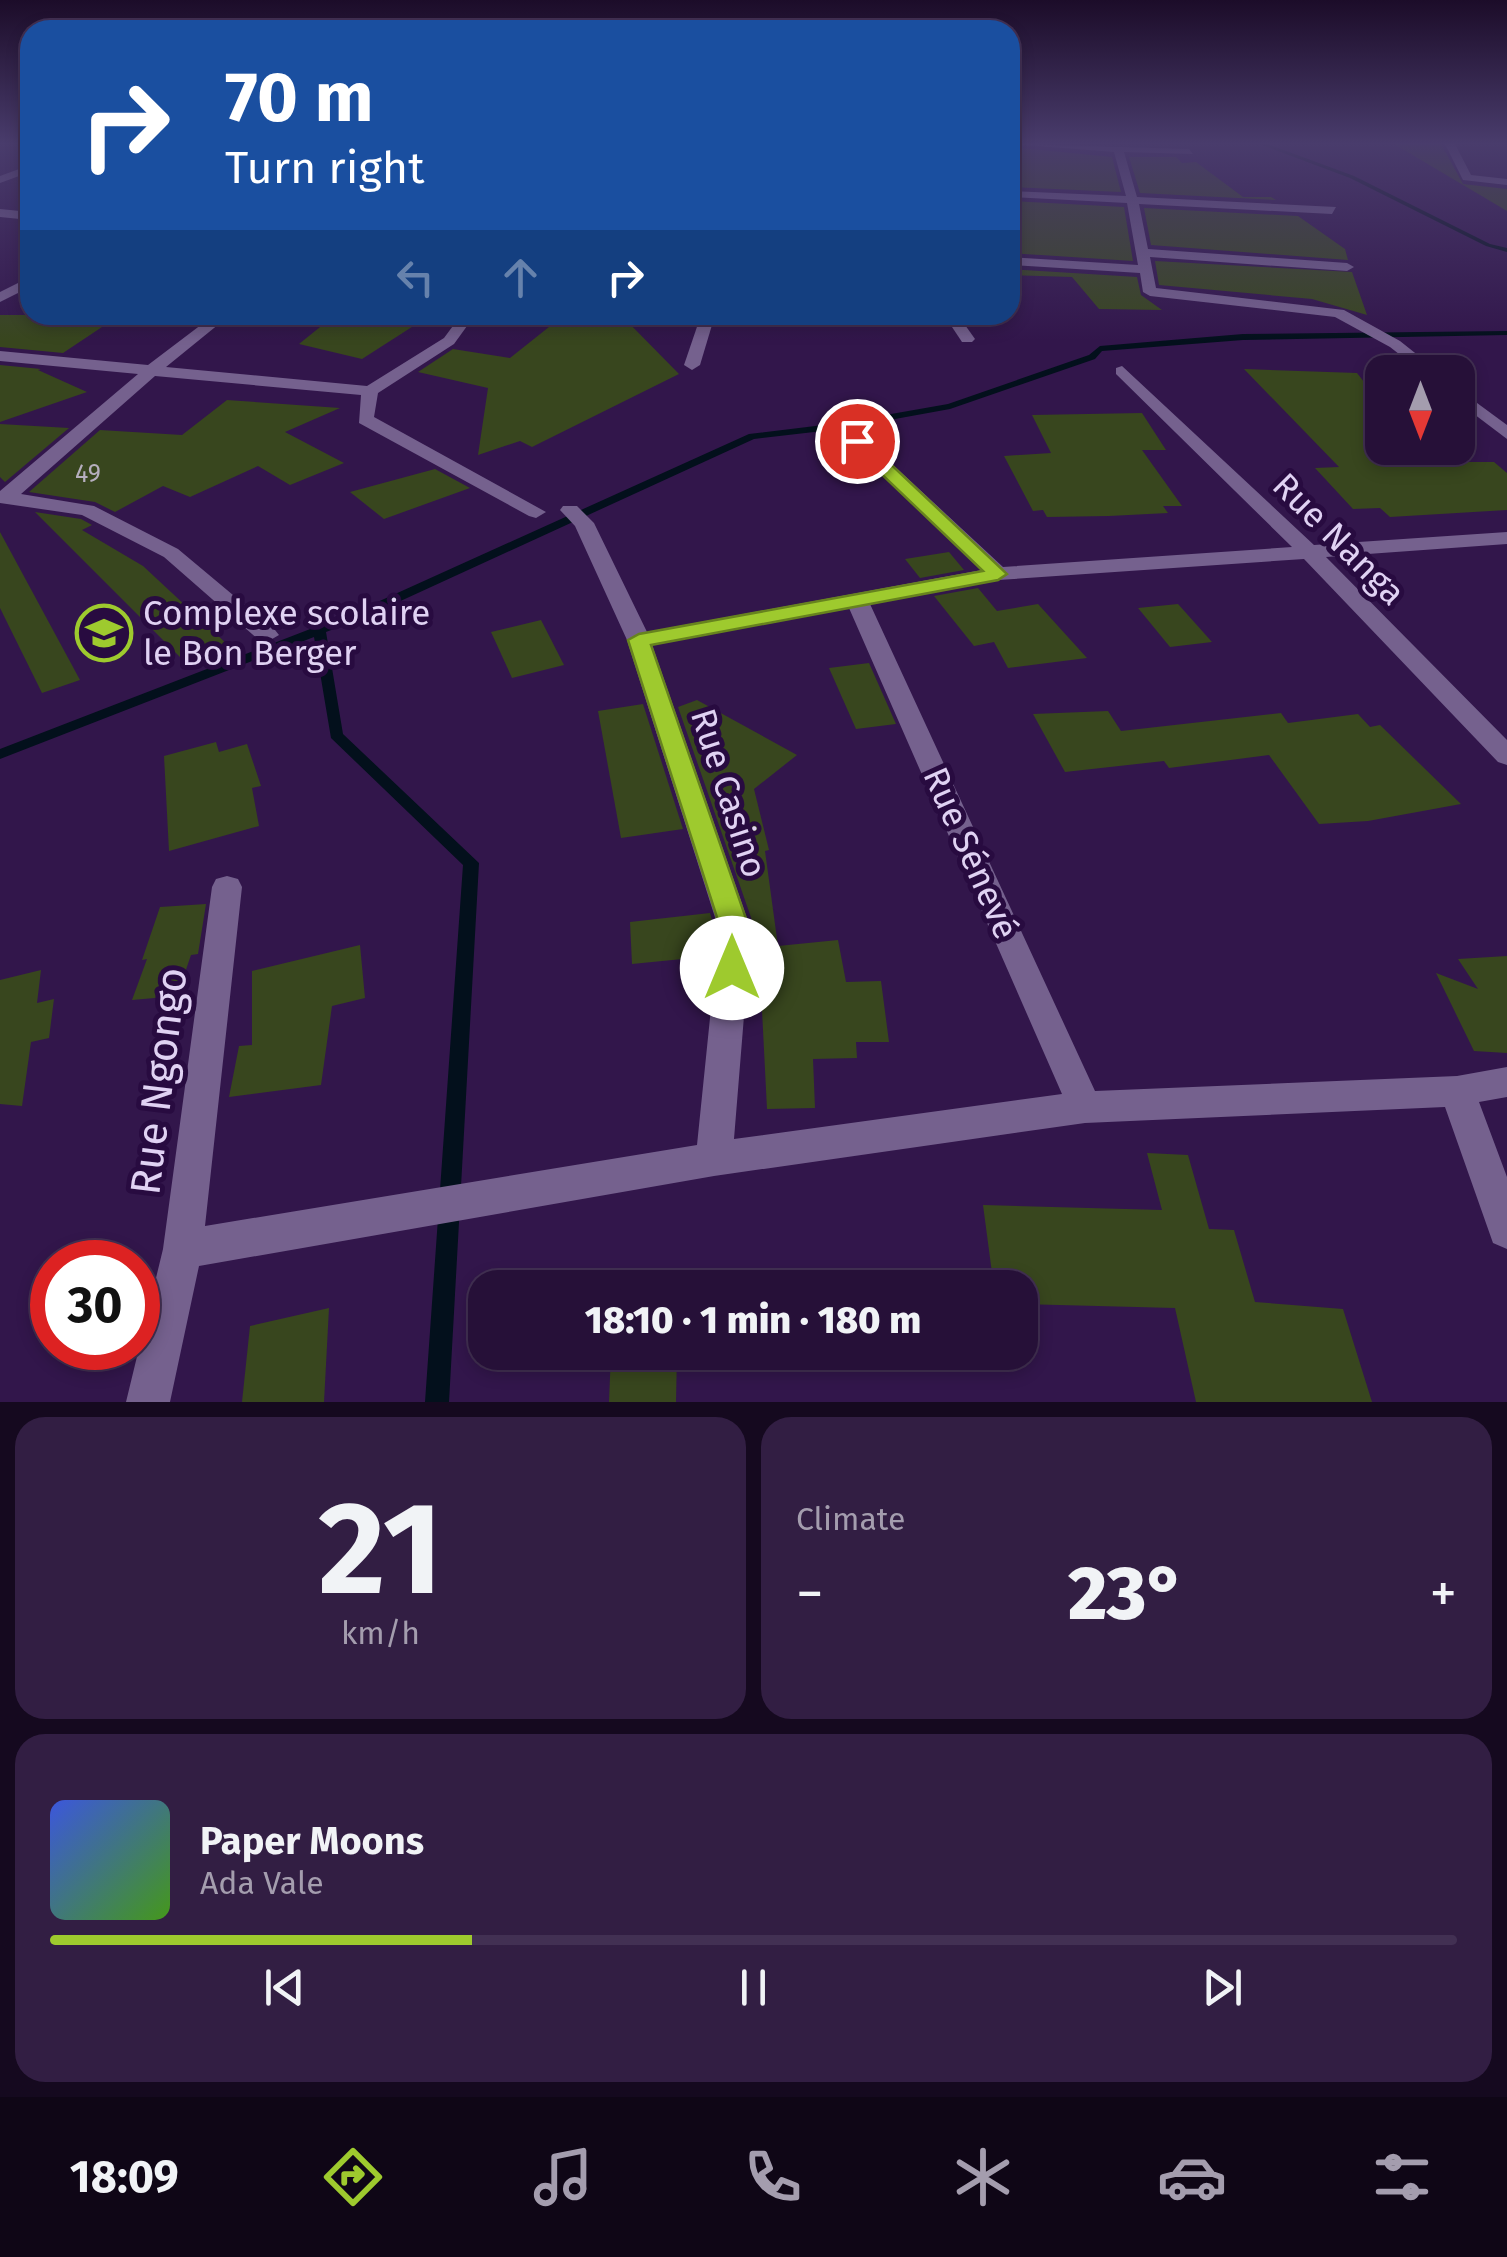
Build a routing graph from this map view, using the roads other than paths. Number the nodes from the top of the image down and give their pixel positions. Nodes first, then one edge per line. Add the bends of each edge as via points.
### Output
1 (1135, 209) edge
2 (1318, 209) edge
3 (1332, 210) dead end
4 (1141, 252) junction
5 (1020, 262) edge
6 (1348, 267) dead end
7 (1144, 269) junction
8 (210, 325) edge
9 (461, 325) edge
10 (705, 325) edge
11 (958, 325) edge
12 (967, 339) dead end
13 (1409, 355) edge
14 (0, 356) edge
15 (692, 365) dead end
16 (152, 368) junction
17 (1122, 371) dead end
18 (370, 391) junction
19 (1475, 408) edge
20 (1507, 434) edge
21 (857, 441) dead end
22 (3, 497) edge
23 (536, 512) dead end
24 (578, 517) dead end
25 (1507, 538) edge
26 (1307, 550) junction
27 (998, 574) junction
28 (856, 599) junction
29 (267, 635) dead end
30 (639, 640) junction
31 (1507, 756) edge
32 (227, 888) dead end
33 (1507, 1082) edge
34 (1456, 1090) junction
35 (1086, 1108) junction
36 (714, 1159) junction
37 (1507, 1230) edge
38 (183, 1249) junction
39 (148, 1402) edge

1 - 4 street
2 - 3 street
4 - 6 street
4 - 7 street
5 - 7 street
7 - 13 street via 1150,292 1339,313
8 - 16 street
9 - 18 street via 449,342
10 - 15 street
11 - 12 street
14 - 16 street
16 - 18 street
16 - 22 street
17 - 26 street, Rue Nanga
18 - 23 street via 365,419
19 - 20 street
21 - 27 street
22 - 29 street via 87,510 172,553
24 - 30 street, Rue Casino
25 - 26 street
26 - 27 street
26 - 31 street, Rue Nanga
27 - 28 street
28 - 30 street
28 - 35 street, Rue Sénevé
30 - 36 street, Rue Casino via 736,930
32 - 38 street, Rue Ngongo
33 - 34 street
34 - 35 street
34 - 37 street
35 - 36 street
36 - 38 street
38 - 39 street, Rue Ngongo

